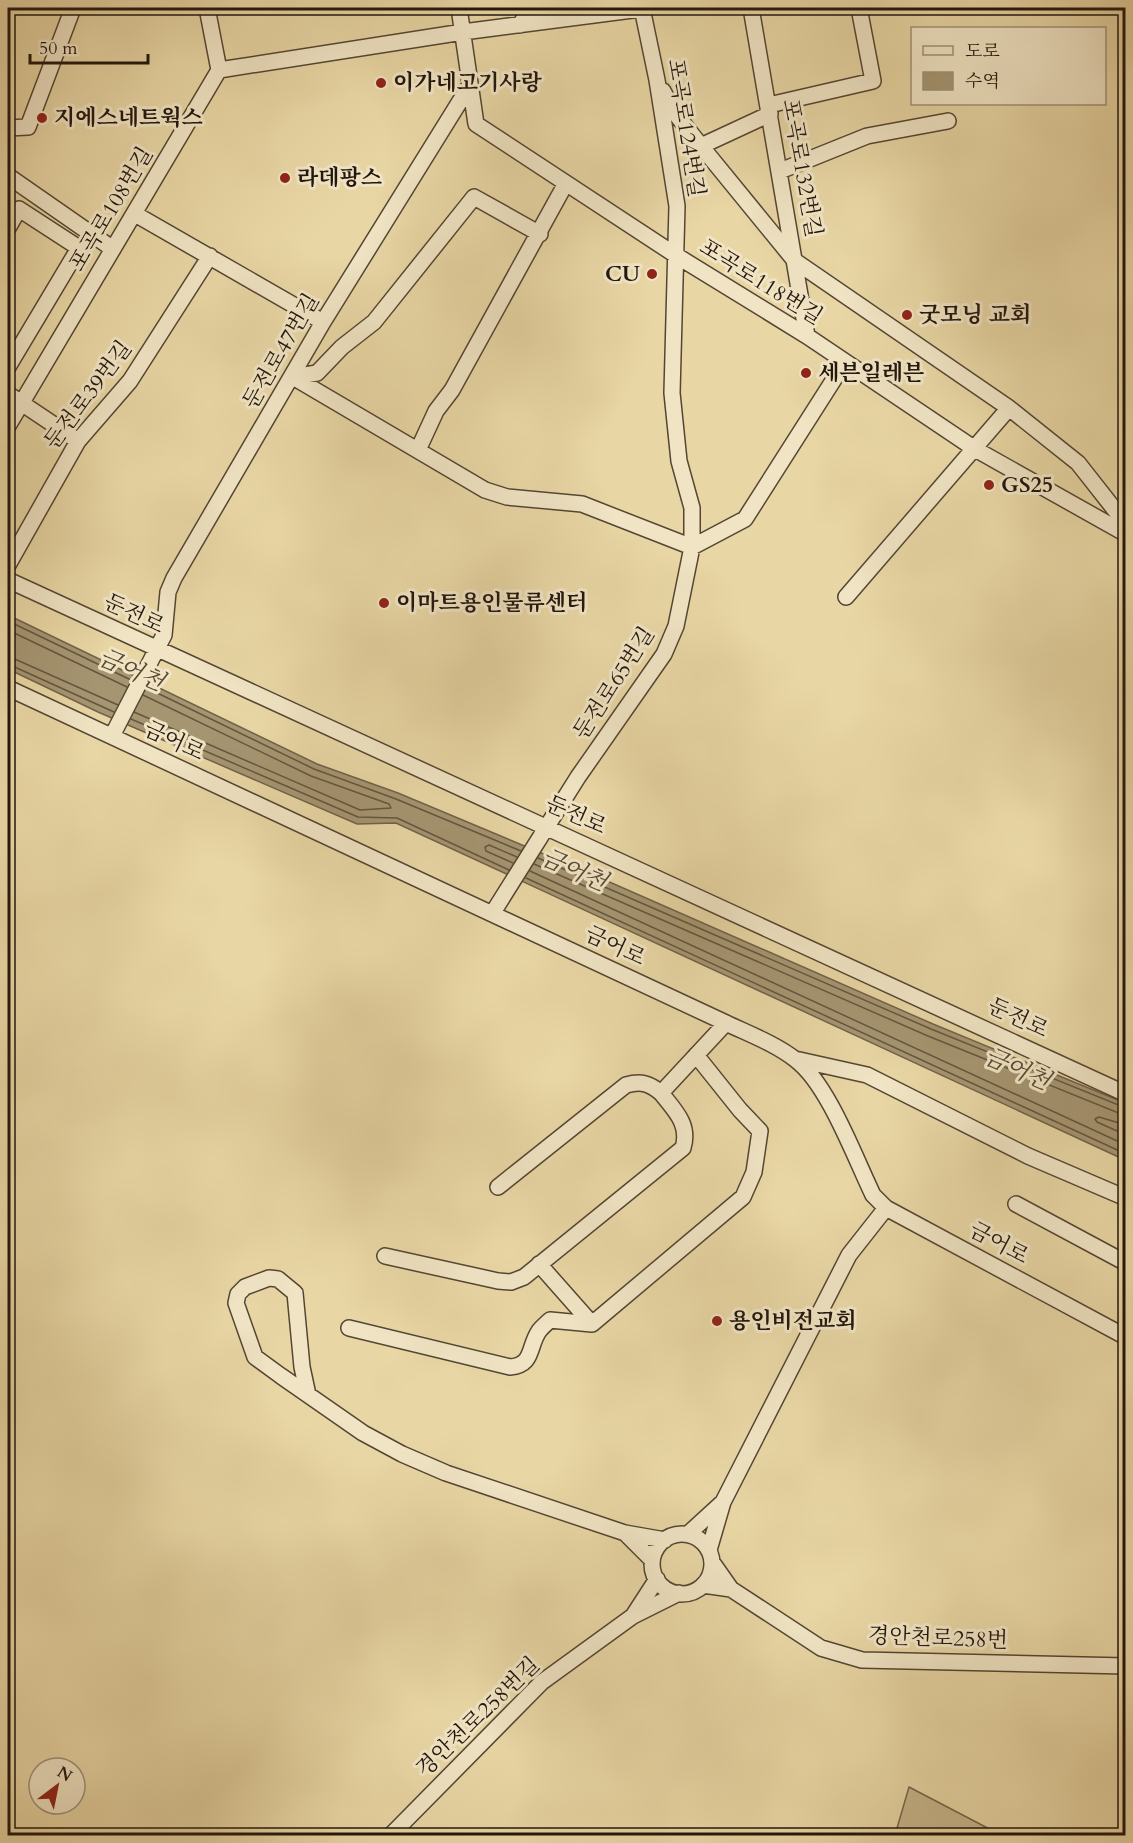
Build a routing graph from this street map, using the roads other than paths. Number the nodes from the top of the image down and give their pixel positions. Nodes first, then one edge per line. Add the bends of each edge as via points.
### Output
1 (73, 8) edge
2 (207, 8) edge
3 (459, 8) edge
4 (530, 8) edge
5 (644, 8) edge
6 (751, 8) edge
7 (859, 8) edge
8 (520, 24) junction
9 (463, 32) junction
10 (219, 70) junction
11 (657, 80) junction
12 (470, 85) junction
13 (770, 110) junction
14 (948, 121) dead end
15 (8, 128) edge
16 (700, 146) junction
17 (780, 171) junction
18 (8, 176) edge
19 (566, 183) junction
20 (135, 214) junction
21 (8, 228) edge
22 (540, 234) junction
23 (113, 249) junction
24 (210, 256) junction
25 (677, 256) junction
26 (795, 261) junction
27 (323, 322) junction
28 (807, 336) junction
29 (845, 362) junction
30 (8, 367) edge
31 (292, 377) junction
32 (8, 394) edge
33 (21, 402) junction
34 (1009, 408) junction
35 (8, 426) edge
36 (78, 441) junction
37 (975, 449) junction
38 (418, 450) junction
39 (1125, 524) edge
40 (1125, 534) edge
41 (692, 547) junction
42 (8, 565) edge
43 (8, 580) edge
44 (846, 597) dead end
45 (156, 649) junction
46 (8, 688) edge
47 (112, 736) junction
48 (544, 833) junction
49 (495, 908) junction
50 (726, 1023) junction
51 (696, 1055) junction
52 (795, 1059) junction
53 (661, 1093) junction
54 (1125, 1094) edge
55 (498, 1187) dead end
56 (1125, 1198) edge
57 (1016, 1204) dead end
58 (886, 1208) junction
59 (385, 1256) dead end
60 (1125, 1263) edge
61 (539, 1264) junction
62 (592, 1324) junction
63 (349, 1328) dead end
64 (1124, 1332) edge
65 (308, 1395) junction
66 (723, 1502) junction
67 (625, 1533) junction
68 (688, 1534) junction
69 (665, 1540) junction
70 (710, 1556) junction
71 (652, 1560) junction
72 (657, 1579) junction
73 (703, 1585) junction
74 (731, 1589) junction
75 (679, 1593) junction
76 (633, 1616) junction
77 (1125, 1666) edge
78 (390, 1836) edge

1 - 15 street via 28,127
2 - 10 street
3 - 9 street, 포곡로118번길
4 - 8 street
5 - 8 street
5 - 11 street, 포곡로124번길
6 - 13 street, 포곡로132번길
7 - 13 street via 873,81
8 - 9 street
9 - 10 street
9 - 12 street, 포곡로118번길
10 - 20 street, 포곡로108번길
11 - 16 street
11 - 25 street, 포곡로124번길 via 677,206
12 - 19 street, 포곡로118번길 via 476,124
12 - 27 street, 둔전로47번길
13 - 16 street
13 - 17 street, 포곡로132번길
14 - 17 street via 867,136
16 - 26 street
17 - 26 street, 포곡로132번길
18 - 23 street
19 - 22 street
19 - 25 street, 포곡로118번길
20 - 23 street, 포곡로108번길
20 - 24 street
21 - 30 street via 19,209 79,248
22 - 31 street via 474,197 374,321 317,373
22 - 38 street via 452,390 436,411
23 - 33 street, 포곡로108번길
24 - 27 street
24 - 36 street, 둔전로39번길 via 130,381
25 - 28 street, 포곡로118번길
25 - 41 street, 포곡로124번길 via 672,393 679,461 692,507
26 - 28 street, 포곡로132번길
26 - 34 street
27 - 31 street, 둔전로47번길
28 - 29 street, 포곡로118번길
29 - 37 street, 포곡로118번길
29 - 41 street via 745,519
31 - 38 street
31 - 45 street, 둔전로47번길 via 174,578 168,592 164,635
32 - 33 street
33 - 35 street, 포곡로108번길
33 - 36 street
34 - 37 street
34 - 39 street via 1078,463
36 - 42 street, 둔전로39번길
37 - 40 street, 포곡로118번길
37 - 44 street
38 - 41 street via 485,490 507,497 582,504
41 - 48 street, 둔전로65번길 via 676,626 663,654
43 - 45 street, 둔전로
45 - 47 street, 둔전로47번길
45 - 48 street, 둔전로
46 - 47 street, 금어로
47 - 49 street, 금어로
48 - 49 street, 둔전로65번길
48 - 54 street, 둔전로
49 - 50 street, 금어로
50 - 51 street
50 - 52 street, 금어로
51 - 53 street
51 - 62 street via 760,1131 754,1172 743,1197
52 - 56 street via 867,1075 1028,1156
52 - 58 street, 금어로 via 822,1089 873,1195
53 - 55 street via 639,1081 626,1085
53 - 61 street via 684,1125 687,1135 683,1148
57 - 60 street
58 - 64 street, 금어로
58 - 66 street via 849,1255
59 - 61 street via 511,1282
61 - 62 street
62 - 63 street via 550,1320 539,1331 527,1359 520,1366 510,1367
65 - 65 street via 295,1293 278,1279 269,1278 245,1287 236,1303 255,1357
65 - 67 street via 363,1433 424,1463
66 - 68 street
66 - 70 street
67 - 69 street
67 - 71 street
68 - 69 street
68 - 70 street via 697,1538
69 - 71 street
70 - 73 street via 711,1571
70 - 74 street
71 - 72 street
72 - 75 street via 663,1587
72 - 76 street
73 - 74 street
73 - 75 street via 692,1592
74 - 77 street, 경안천로258번 via 821,1648 862,1660
75 - 76 street
76 - 78 street, 경안천로258번길 via 542,1682

